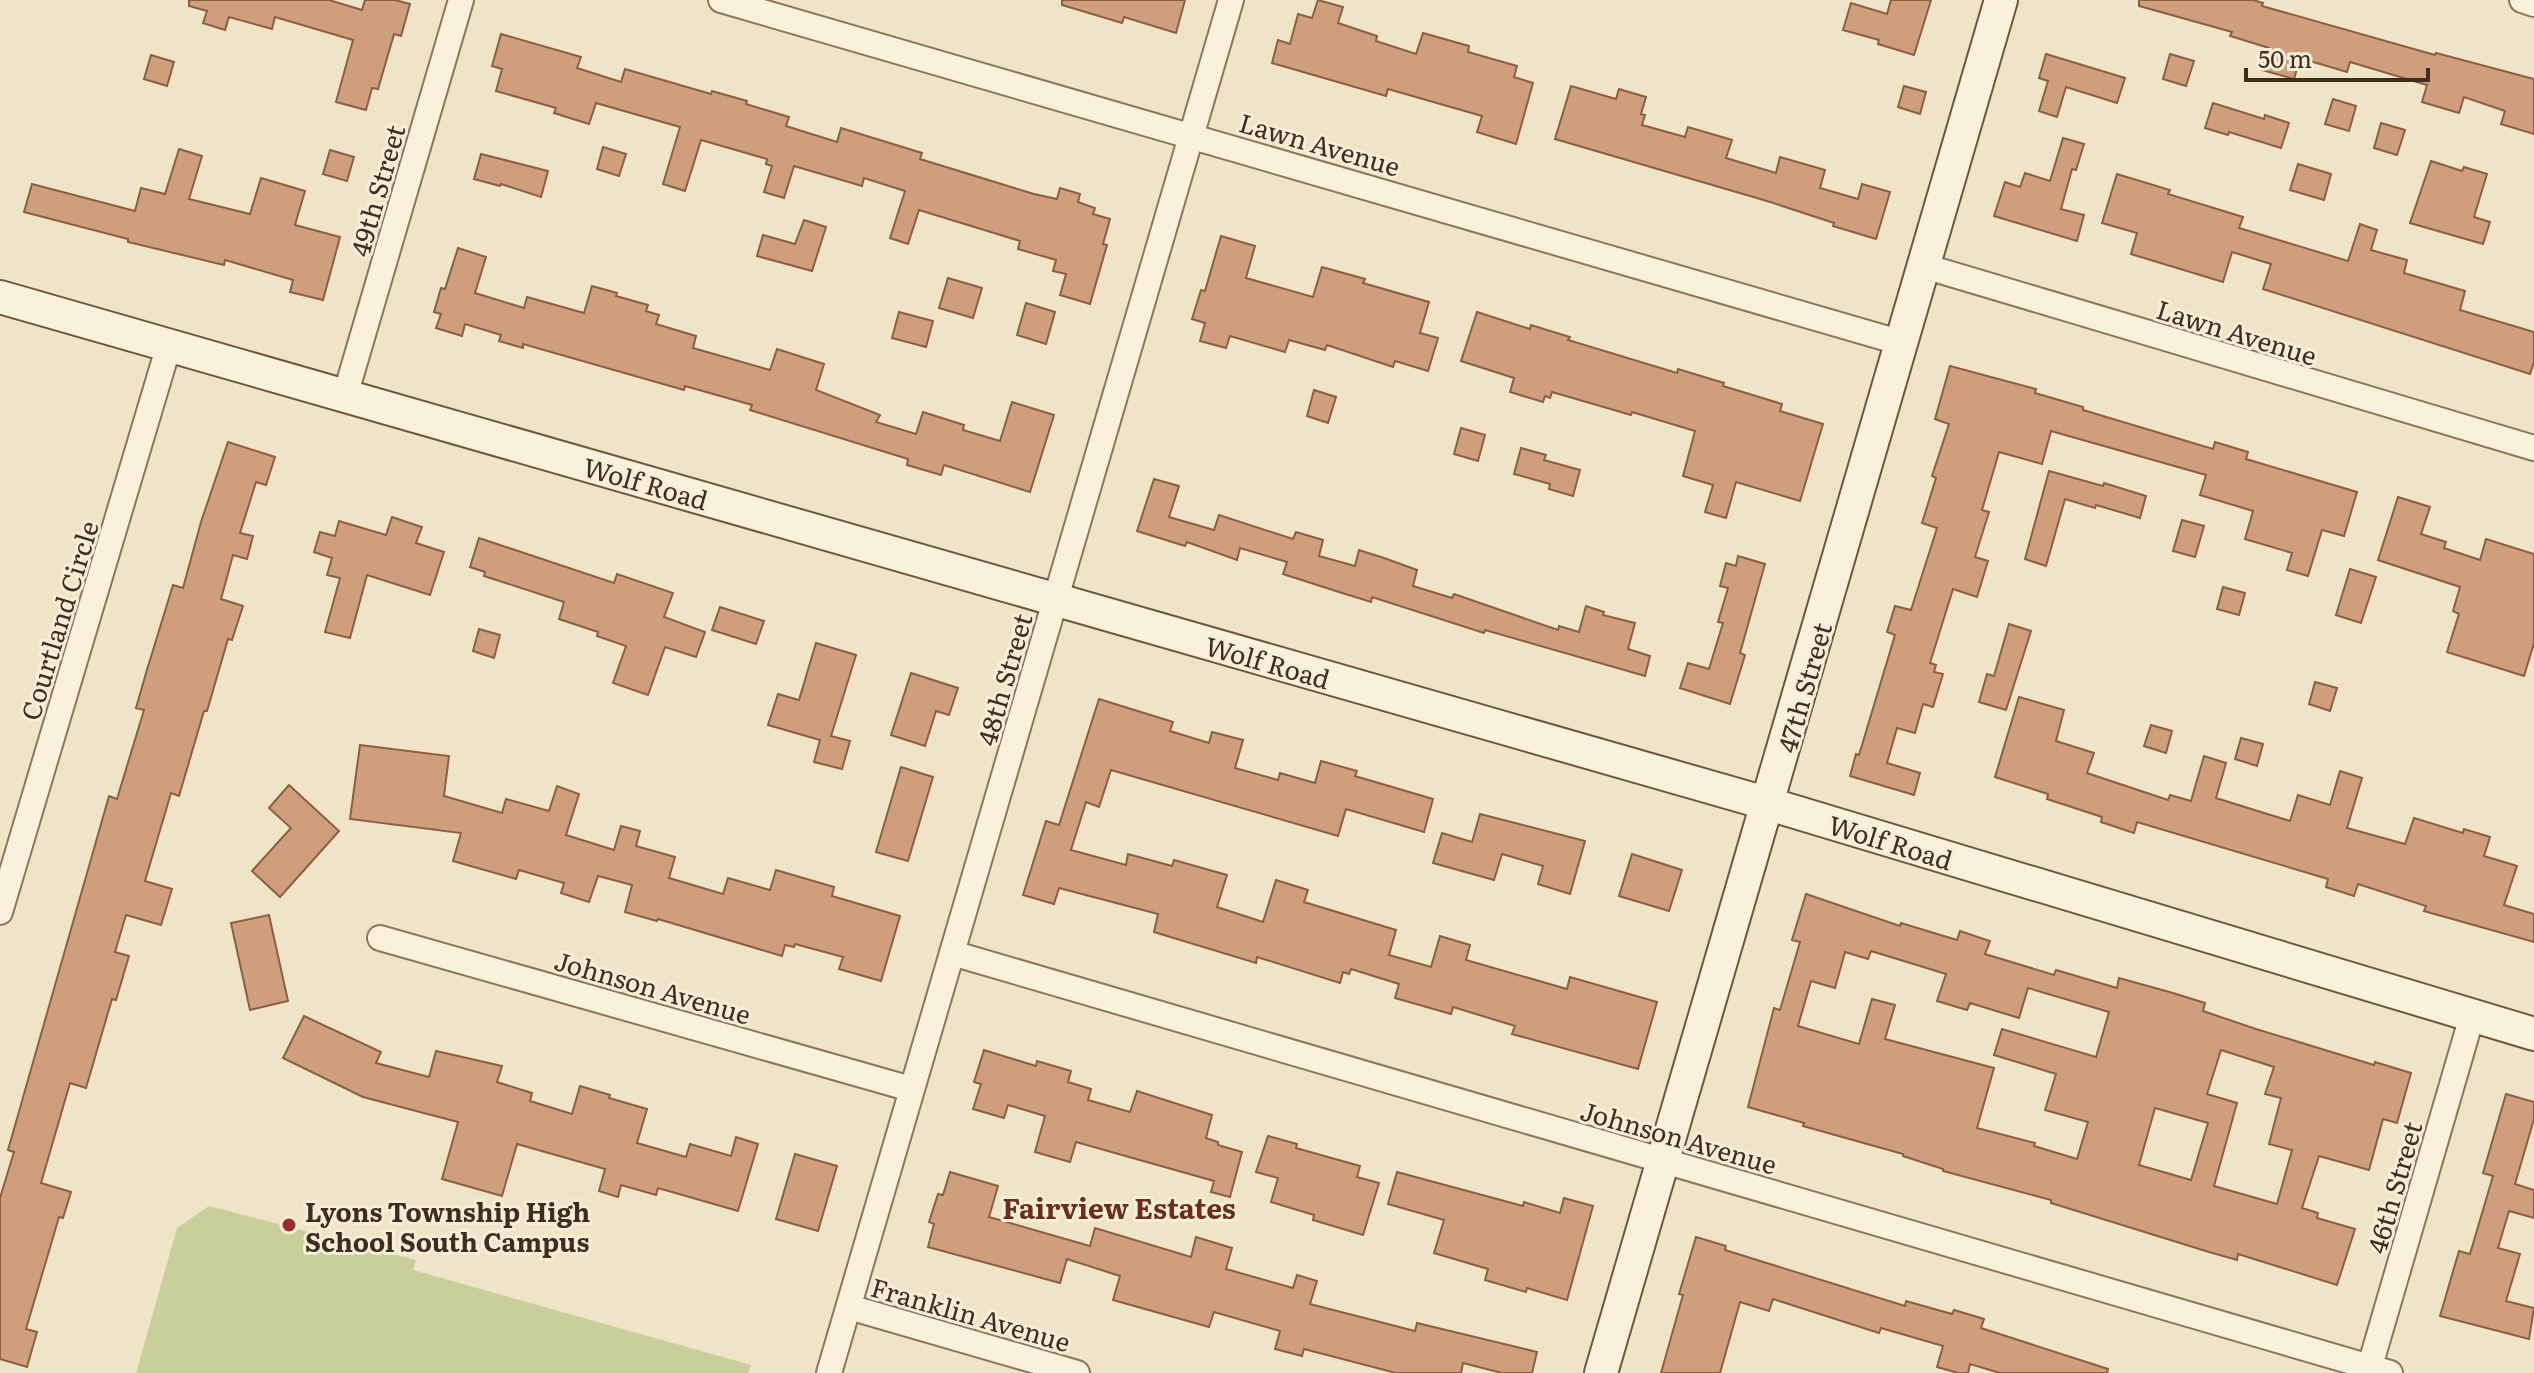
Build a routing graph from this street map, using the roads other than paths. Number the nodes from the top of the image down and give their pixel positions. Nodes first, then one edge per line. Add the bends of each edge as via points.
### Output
1 (461, 0) edge
2 (721, 0) edge
3 (1231, 0) edge
4 (2001, 0) edge
5 (2522, 0) edge
6 (2534, 4) edge
7 (1192, 135) junction
8 (1924, 266) junction
9 (0, 297) edge
10 (1902, 343) junction
11 (169, 345) junction
12 (345, 396) junction
13 (2534, 448) edge
14 (1056, 600) junction
15 (1769, 804) junction
16 (0, 909) edge
17 (380, 938) dead end
18 (952, 953) junction
19 (2472, 1016) junction
20 (2534, 1034) edge
21 (911, 1089) junction
22 (1663, 1161) junction
23 (849, 1307) junction
24 (2376, 1371) edge
25 (829, 1373) edge
26 (1077, 1373) edge
27 (1601, 1373) edge

1 - 12 street, 49th Street
2 - 7 street, Lawn Avenue
3 - 7 street, 48th Street
4 - 8 main road, 47th Street
5 - 6 street
7 - 10 street, Lawn Avenue
7 - 14 street, 48th Street
8 - 10 main road, 47th Street
8 - 13 street, Lawn Avenue
9 - 11 main road, Wolf Road
10 - 15 main road, 47th Street
11 - 12 main road, Wolf Road
11 - 16 street, Courtland Circle
12 - 14 main road, Wolf Road
14 - 15 main road, Wolf Road
14 - 18 street, 48th Street
15 - 19 main road, Wolf Road
15 - 22 main road, 47th Street
17 - 21 street, Johnson Avenue
18 - 21 street, 48th Street
18 - 22 street, Johnson Avenue
19 - 20 main road, Wolf Road
19 - 24 street, 46th Street
21 - 23 street, 48th Street
22 - 24 street, Johnson Avenue
22 - 27 main road, 47th Street
23 - 25 street, 48th Street
23 - 26 street, Franklin Avenue

